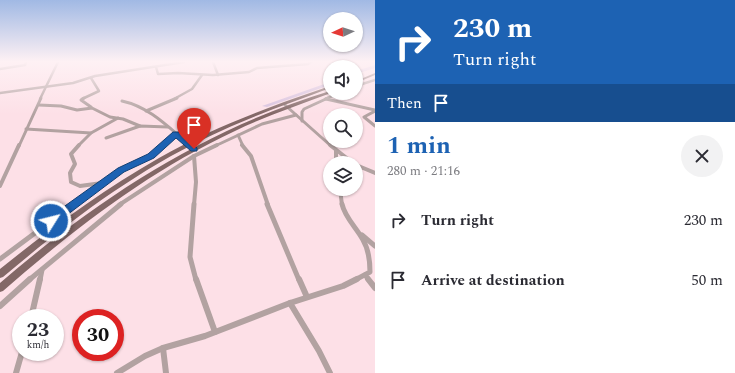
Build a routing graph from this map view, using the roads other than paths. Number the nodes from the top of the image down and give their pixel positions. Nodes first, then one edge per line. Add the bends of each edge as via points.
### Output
1 (49, 79) edge
2 (86, 79) edge
3 (92, 79) edge
4 (200, 79) edge
5 (375, 80) edge
6 (363, 84) edge
7 (45, 87) junction
8 (323, 90) edge
9 (0, 94) edge
10 (323, 94) edge
11 (324, 100) edge
12 (330, 100) edge
13 (122, 101) dead end
14 (39, 105) junction
15 (286, 106) junction
16 (92, 108) junction
17 (146, 111) junction
18 (375, 111) edge
19 (266, 114) junction
20 (296, 115) junction
21 (118, 118) junction
22 (302, 121) junction
23 (140, 126) junction
24 (375, 126) edge
25 (168, 127) junction
26 (26, 130) junction
27 (91, 133) junction
28 (176, 134) junction
29 (238, 135) junction
30 (106, 138) dead end
31 (188, 144) junction
32 (336, 151) junction
33 (194, 153) junction
34 (336, 156) edge
35 (343, 156) edge
36 (363, 168) edge
37 (374, 173) edge
38 (103, 183) junction
39 (0, 186) edge
40 (341, 196) edge
41 (360, 234) junction
42 (375, 246) edge
43 (0, 259) edge
44 (42, 269) junction
45 (370, 273) edge
46 (0, 274) edge
47 (0, 288) edge
48 (375, 288) edge
49 (307, 297) junction
50 (290, 303) junction
51 (0, 306) edge
52 (33, 309) edge
53 (215, 332) junction
54 (163, 348) junction
55 (19, 361) edge
56 (16, 373) edge
57 (117, 373) edge
58 (166, 373) edge
59 (330, 373) edge

1 - 7 street
2 - 7 street
3 - 16 street via 99,91 81,100
4 - 17 street via 188,93 178,99
5 - 6 street
7 - 9 street
7 - 14 street
8 - 15 main road
10 - 15 main road
11 - 22 street via 303,111
12 - 18 street
13 - 17 street
14 - 16 street via 77,110
14 - 26 street
15 - 19 main road
15 - 20 street
16 - 21 street
17 - 25 street
18 - 24 street via 364,117
19 - 31 main road via 222,128
19 - 33 main road via 222,135
20 - 22 street
20 - 29 street via 266,123
21 - 23 street
21 - 27 street
22 - 32 street
23 - 25 street
23 - 30 street
25 - 28 street
26 - 27 street
26 - 39 street
27 - 38 street via 73,151 71,157 75,164 69,176 71,182 80,186
28 - 31 street
28 - 38 street via 151,156 121,170
29 - 33 street
29 - 49 street via 241,144 253,160 278,234
31 - 33 street
31 - 46 main road via 97,199
32 - 34 street
32 - 35 street
33 - 44 street via 118,206
33 - 47 main road via 156,171 103,206
33 - 53 street via 196,182 190,257
36 - 37 street
38 - 43 street
40 - 41 street via 345,213
41 - 42 street
41 - 45 street via 370,254
44 - 51 street
44 - 52 street
45 - 48 street
45 - 49 street via 343,286
49 - 50 street
50 - 53 street
50 - 59 street
53 - 54 street
54 - 57 street
54 - 58 street
55 - 56 street

